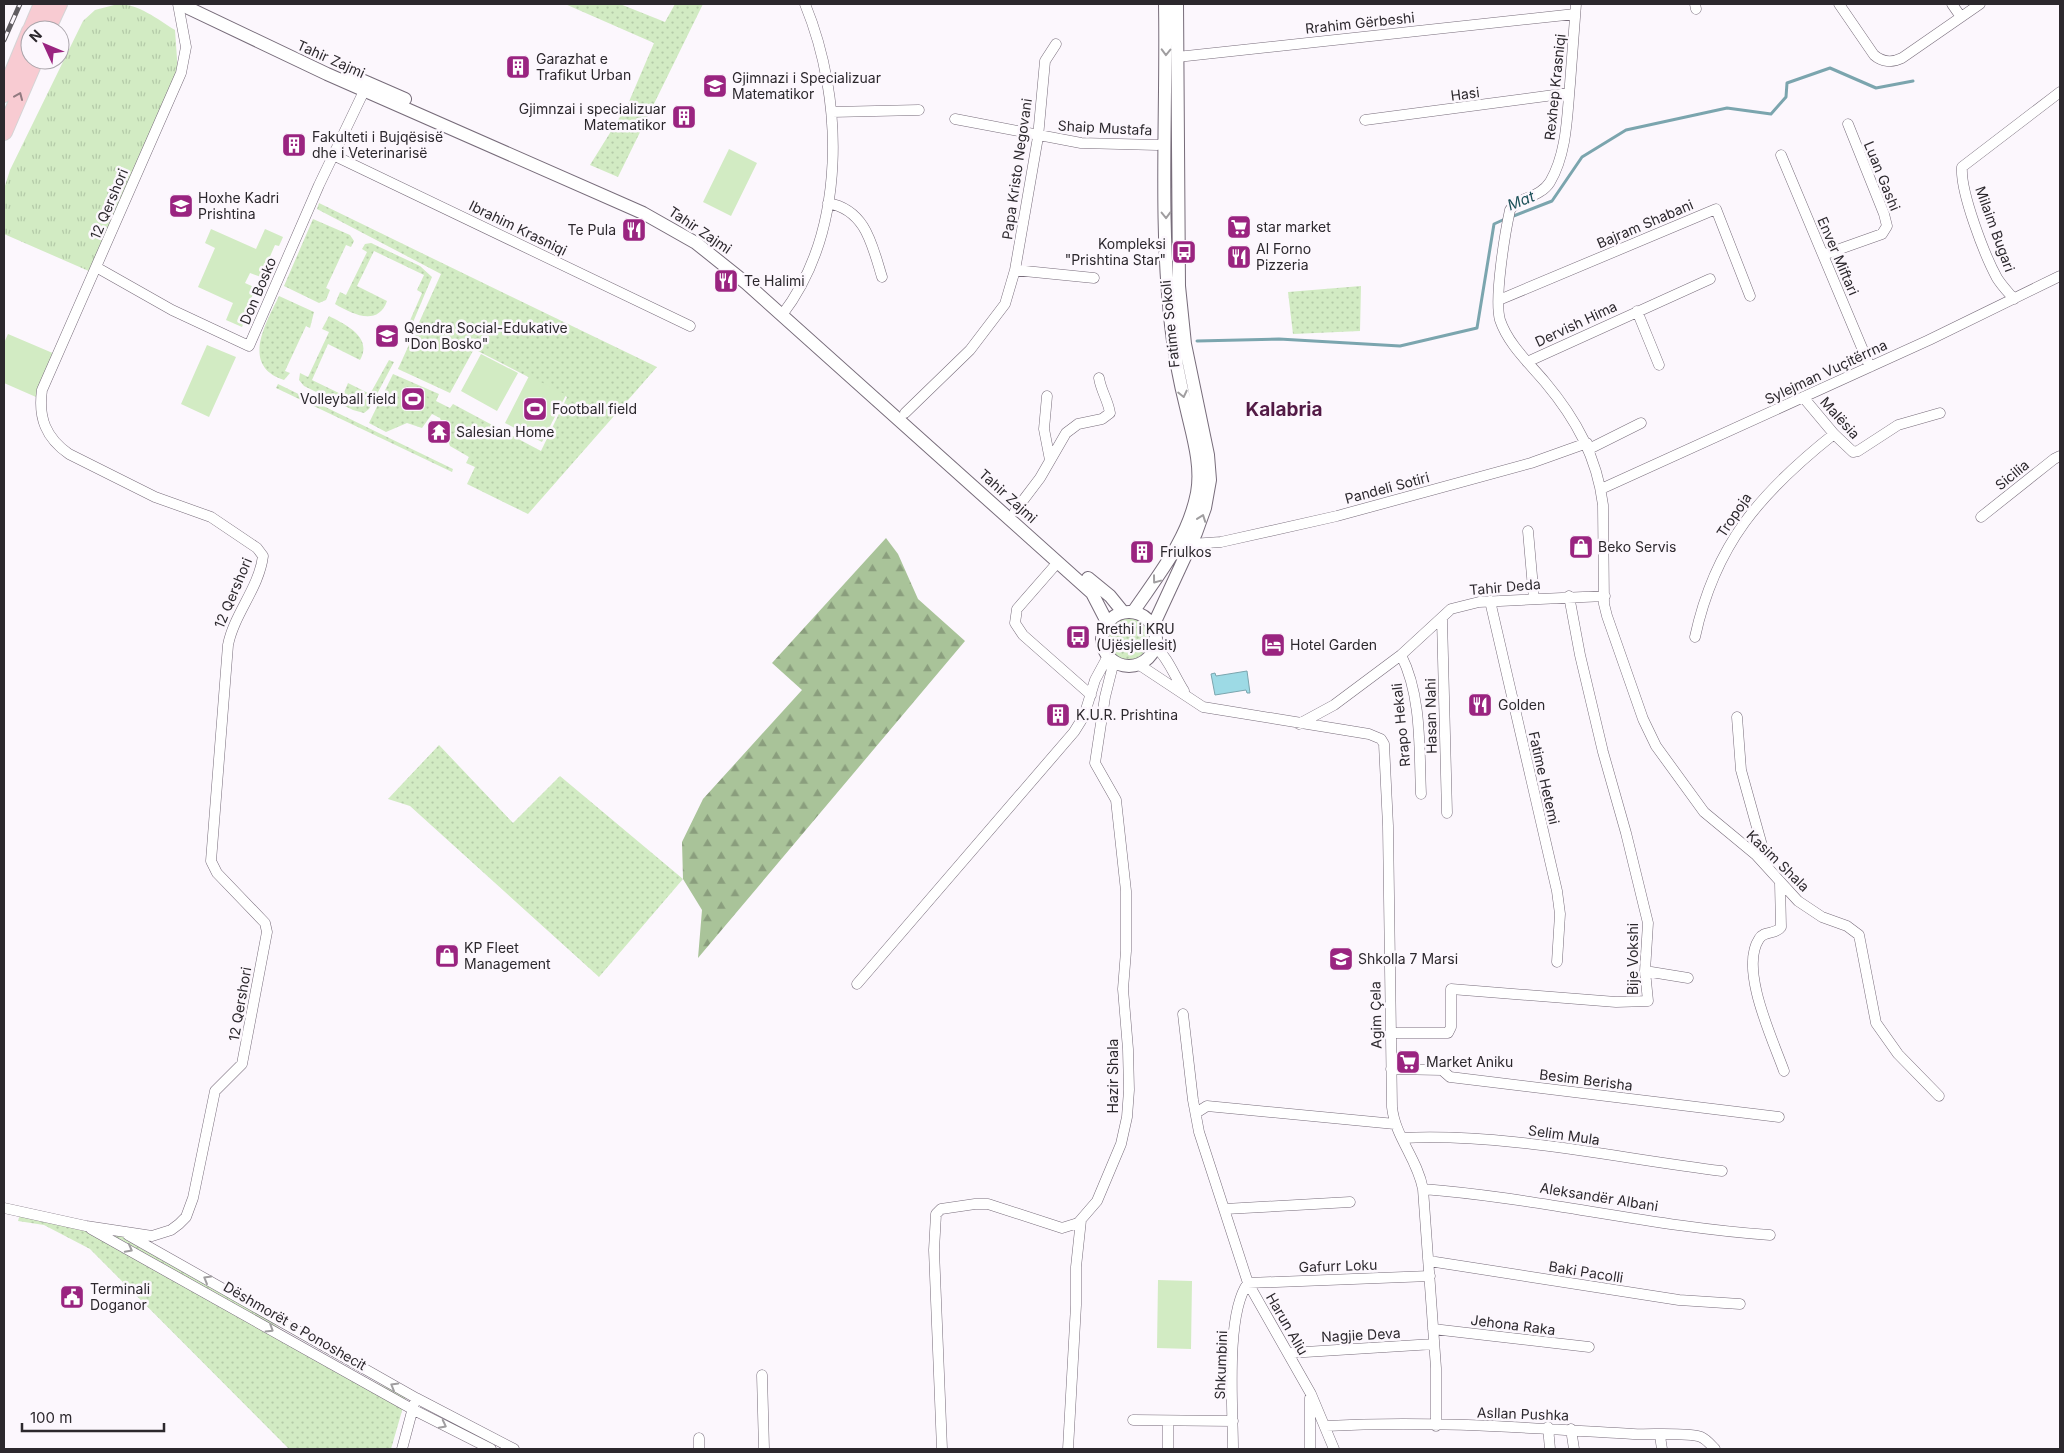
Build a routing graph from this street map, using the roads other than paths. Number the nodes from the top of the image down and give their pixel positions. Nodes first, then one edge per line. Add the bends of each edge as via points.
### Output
1 (42, 4) edge
2 (59, 4) edge
3 (179, 4) edge
4 (186, 4) edge
5 (805, 4) edge
6 (1166, 4) edge
7 (1177, 4) edge
8 (1840, 4) edge
9 (1952, 4) edge
10 (1980, 4) edge
11 (1576, 9) edge
12 (1961, 17) junction
13 (35, 20) edge
14 (52, 20) edge
15 (1056, 44) dead end
16 (20, 55) edge
17 (1177, 58) junction
18 (31, 70) edge
19 (364, 91) junction
20 (2060, 92) edge
21 (1569, 93) junction
22 (4, 94) edge
23 (919, 110) dead end
24 (832, 112) junction
25 (954, 119) dead end
26 (1365, 120) dead end
27 (1848, 124) dead end
28 (4, 132) edge
29 (1038, 136) junction
30 (1165, 143) junction
31 (333, 155) junction
32 (1781, 155) dead end
33 (828, 203) junction
34 (1822, 255) junction
35 (96, 267) junction
36 (1015, 270) junction
37 (2060, 276) edge
38 (882, 277) dead end
39 (1094, 278) dead end
40 (1710, 279) dead end
41 (1750, 296) dead end
42 (2014, 299) junction
43 (1499, 300) junction
44 (1637, 311) junction
45 (785, 312) junction
46 (690, 326) dead end
47 (1527, 362) junction
48 (1659, 365) dead end
49 (1870, 367) junction
50 (1099, 378) dead end
51 (1047, 396) dead end
52 (1803, 397) junction
53 (905, 413) junction
54 (1940, 413) dead end
55 (1641, 422) dead end
56 (1834, 434) junction
57 (1588, 446) junction
58 (2060, 456) edge
59 (1050, 460) junction
60 (1600, 489) junction
61 (1015, 511) junction
62 (1981, 517) dead end
63 (1528, 531) dead end
64 (1191, 544) junction
65 (1058, 562) junction
66 (1569, 596) junction
67 (1605, 596) junction
68 (1534, 599) junction
69 (1490, 601) junction
70 (1128, 612) junction
71 (1442, 619) junction
72 (1107, 622) junction
73 (1153, 626) junction
74 (1695, 637) dead end
75 (1155, 646) junction
76 (1401, 655) junction
77 (1111, 659) junction
78 (1138, 664) junction
79 (1090, 695) junction
80 (1187, 696) junction
81 (1737, 717) dead end
82 (1299, 724) junction
83 (1421, 794) dead end
84 (1447, 813) dead end
85 (1768, 867) junction
86 (1780, 883) junction
87 (1557, 962) dead end
88 (1645, 971) junction
89 (1688, 978) dead end
90 (856, 984) dead end
91 (1183, 1014) dead end
92 (1390, 1033) junction
93 (1392, 1069) junction
94 (1784, 1071) dead end
95 (1939, 1096) dead end
96 (1196, 1114) junction
97 (1779, 1117) dead end
98 (1395, 1124) junction
99 (1402, 1138) junction
100 (1722, 1171) dead end
101 (1423, 1189) junction
102 (1350, 1202) dead end
103 (4, 1208) edge
104 (1225, 1209) junction
105 (1081, 1220) junction
106 (86, 1226) junction
107 (123, 1231) junction
108 (1770, 1235) dead end
109 (1429, 1261) junction
110 (1430, 1276) junction
111 (1248, 1283) junction
112 (1740, 1304) dead end
113 (1433, 1329) junction
114 (1434, 1344) junction
115 (1589, 1347) dead end
116 (1289, 1353) junction
117 (762, 1375) dead end
118 (1310, 1394) junction
119 (416, 1398) junction
120 (412, 1410) junction
121 (1133, 1420) dead end
122 (1168, 1421) junction
123 (1233, 1421) junction
124 (1326, 1426) junction
125 (1436, 1426) junction
126 (1548, 1427) junction
127 (1571, 1428) junction
128 (1660, 1436) junction
129 (699, 1438) dead end
130 (402, 1449) edge
131 (491, 1449) edge
132 (514, 1449) edge
133 (699, 1449) edge
134 (764, 1449) edge
135 (942, 1449) edge
136 (1068, 1449) edge
137 (1168, 1449) edge
138 (1233, 1449) edge
139 (1310, 1449) edge
140 (1334, 1449) edge
141 (1550, 1449) edge
142 (1574, 1449) edge
143 (1662, 1449) edge
144 (1715, 1449) edge

1 - 13 highway
2 - 14 highway
3 - 19 street, Tahir Zajmi
3 - 35 street, 12 Qershori via 186,47 181,72
4 - 45 street, Tahir Zajmi via 629,197 708,242
5 - 24 street via 824,64
6 -> 30 street, Fatime Sokoli
7 - 17 street, Fatime Sokoli
8 - 12 street via 1874,55 1886,61 1902,58
9 - 12 street
10 - 12 street
11 - 17 street, Rrahim Gërbeshi
11 - 21 street, Rexhep Krasniqi
15 - 29 street, Papa Kristo Negovani via 1045,61
16 - 22 highway
64 -> 17 street, Fatime Sokoli via 1207,501 1210,468 1188,362 1181,306
28 -> 18 highway
19 - 31 street, Don Bosko
19 - 45 street, Tahir Zajmi via 661,222 710,253
20 - 42 street, Milaim Bugari via 1962,168 1970,207 1983,245 1997,278
21 - 26 street, Hasi
21 - 43 street, Rexhep Krasniqi via 1563,144 1550,181 1538,193 1513,205 1508,218
23 - 24 street
24 - 33 street via 834,146
25 - 29 street, Shaip Mustafa
27 - 34 street, Luan Gashi via 1887,226 1882,234
29 - 30 street, Shaip Mustafa via 1081,143
29 - 36 street, Papa Kristo Negovani
30 -> 70 street, Fatime Sokoli via 1171,325 1199,479 1194,507 1180,541 1165,568
31 - 35 street, Don Bosko via 249,346 172,310
31 - 46 street, Ibrahim Krasniqi
32 - 34 street, Enver Miftari
33 - 38 street via 840,205 856,215 874,249
33 - 45 street via 806,273
34 - 49 street, Enver Miftari
35 - 107 street, 12 Qershori via 42,390 40,405 45,429 68,454 155,497 211,518 264,556 228,645 211,846 213,868 267,927 244,1060 241,1068 215,1091 194,1198 186,1217 162,1234 152,1236
36 - 39 street
36 - 53 street, Papa Kristo Negovani via 998,316 970,350
37 - 42 street, Sylejman Vuçitërrna
40 - 44 street, Dervish Hima
41 - 43 street, Bajram Shabani via 1716,209
42 - 49 street, Sylejman Vuçitërrna
43 - 47 street, Rexhep Krasniqi via 1501,321
44 - 47 street, Dervish Hima
44 - 48 street, Dervish Hima
45 - 53 street, Tahir Zajmi
45 - 65 street, Tahir Zajmi
47 - 57 street, Rexhep Krasniqi via 1562,404
49 - 52 street, Sylejman Vuçitërrna
50 - 59 street via 1110,413 1102,419 1072,428
51 - 59 street via 1044,429
52 - 56 street, Malësia
52 - 60 street, Sylejman Vuçitërrna
53 - 61 street, Tahir Zajmi
54 - 56 street, Malësia via 1898,425 1858,451 1848,449
55 - 57 street
56 - 74 street, Tropoja via 1777,482 1746,519 1709,585
57 - 60 street, Rexhep Krasniqi
57 - 64 street, Pandeli Sotiri via 1337,516 1221,542
58 - 62 street, Sicilia
59 - 61 street
60 - 67 street, Rexhep Krasniqi
61 - 70 street, Tahir Zajmi
63 - 68 street
64 - 73 street, Fatime Sokoli
65 - 72 street, Tahir Zajmi via 1092,593
65 - 79 street via 1018,609 1015,623 1023,636
66 - 67 street, Tahir Deda
66 - 68 street, Tahir Deda
66 - 88 street, Bije Vokshi via 1603,752 1648,923
67 - 85 street, Kasim Shala via 1607,616 1643,719 1656,746 1704,812
68 - 69 street, Tahir Deda
69 - 71 street, Tahir Deda via 1451,609
69 - 87 street, Fatime Hetemi via 1557,891 1560,914
70 - 72 street
70 - 73 street via 1145,617
71 - 76 street, Tahir Deda
71 - 84 street, Hasan Nahi
72 - 77 street via 1102,640
73 - 75 street
75 - 78 street via 1150,655
75 - 80 street, Agim Çela via 1166,656 1170,669
76 - 82 street, Tahir Deda via 1334,705
76 - 83 street, Rrapo Hekali via 1411,681
77 - 78 street via 1126,666
77 - 79 street via 1095,680
77 - 105 street, Hazir Shala via 1095,763 1116,800 1126,891 1123,989 1129,1090 1127,1117 1118,1151 1097,1200
78 - 80 street, Agim Çela
79 - 90 street via 1084,716 1074,732
80 - 82 street, Agim Çela via 1203,707
81 - 85 street via 1740,770
82 - 92 street, Agim Çela via 1369,734 1384,744
85 - 86 street, Kasim Shala
86 - 94 street via 1781,927 1759,938 1753,961 1764,1017
86 - 95 street, Kasim Shala via 1809,910 1847,926 1859,935 1876,1023 1898,1054
88 - 89 street
88 - 92 street, Bije Vokshi via 1648,1001 1616,1002 1451,989 1451,1027 1448,1033
91 - 96 street, Harun Aliu
92 - 93 street, Agim Çela
93 - 97 street, Besim Berisha via 1442,1070 1450,1077
93 - 98 street, Agim Çela
96 - 98 street via 1207,1106
96 - 104 street, Harun Aliu
98 - 99 street, Agim Çela
99 - 100 street, Selim Mula via 1487,1139
99 - 101 street, Agim Çela via 1416,1164
101 - 108 street, Aleksandër Albani via 1512,1198
101 - 109 street, Agim Çela
102 - 104 street
103 - 106 street, Dëshmorët e Ponoshecit
104 - 111 street, Harun Aliu
105 - 135 street via 1062,1228 988,1204 938,1211 934,1250
105 - 136 street
106 - 107 street, Dëshmorët e Ponoshecit
106 -> 120 street, Dëshmorët e Ponoshecit
119 -> 107 street, Dëshmorët e Ponoshecit
109 - 110 street, Agim Çela
109 - 112 street, Baki Pacolli via 1679,1300
110 - 111 street, Gafurr Loku
110 - 113 street, Agim Çela
111 - 116 street, Harun Aliu
111 - 123 street, Shkumbini via 1239,1302 1233,1347
113 - 114 street, Agim Çela
113 - 115 street, Jehona Raka
114 - 116 street, Nagjie Deva
114 - 125 street, Agim Çela
116 - 118 street, Harun Aliu
117 - 134 street
118 - 124 street, Harun Aliu
118 - 139 street
119 - 120 street
119 - 132 street, Dëshmorët e Ponoshecit
120 - 130 street
120 -> 131 street, Dëshmorët e Ponoshecit
121 - 122 street
122 - 123 street
122 - 137 street
123 - 138 street, Shkumbini
124 - 125 street, Asllan Pushka
124 - 140 street, Harun Aliu
125 - 126 street, Asllan Pushka
126 - 127 street, Asllan Pushka
126 - 141 street
127 - 128 street, Asllan Pushka
127 - 142 street
128 - 143 street
128 - 144 street, Asllan Pushka via 1701,1437
129 - 133 street

